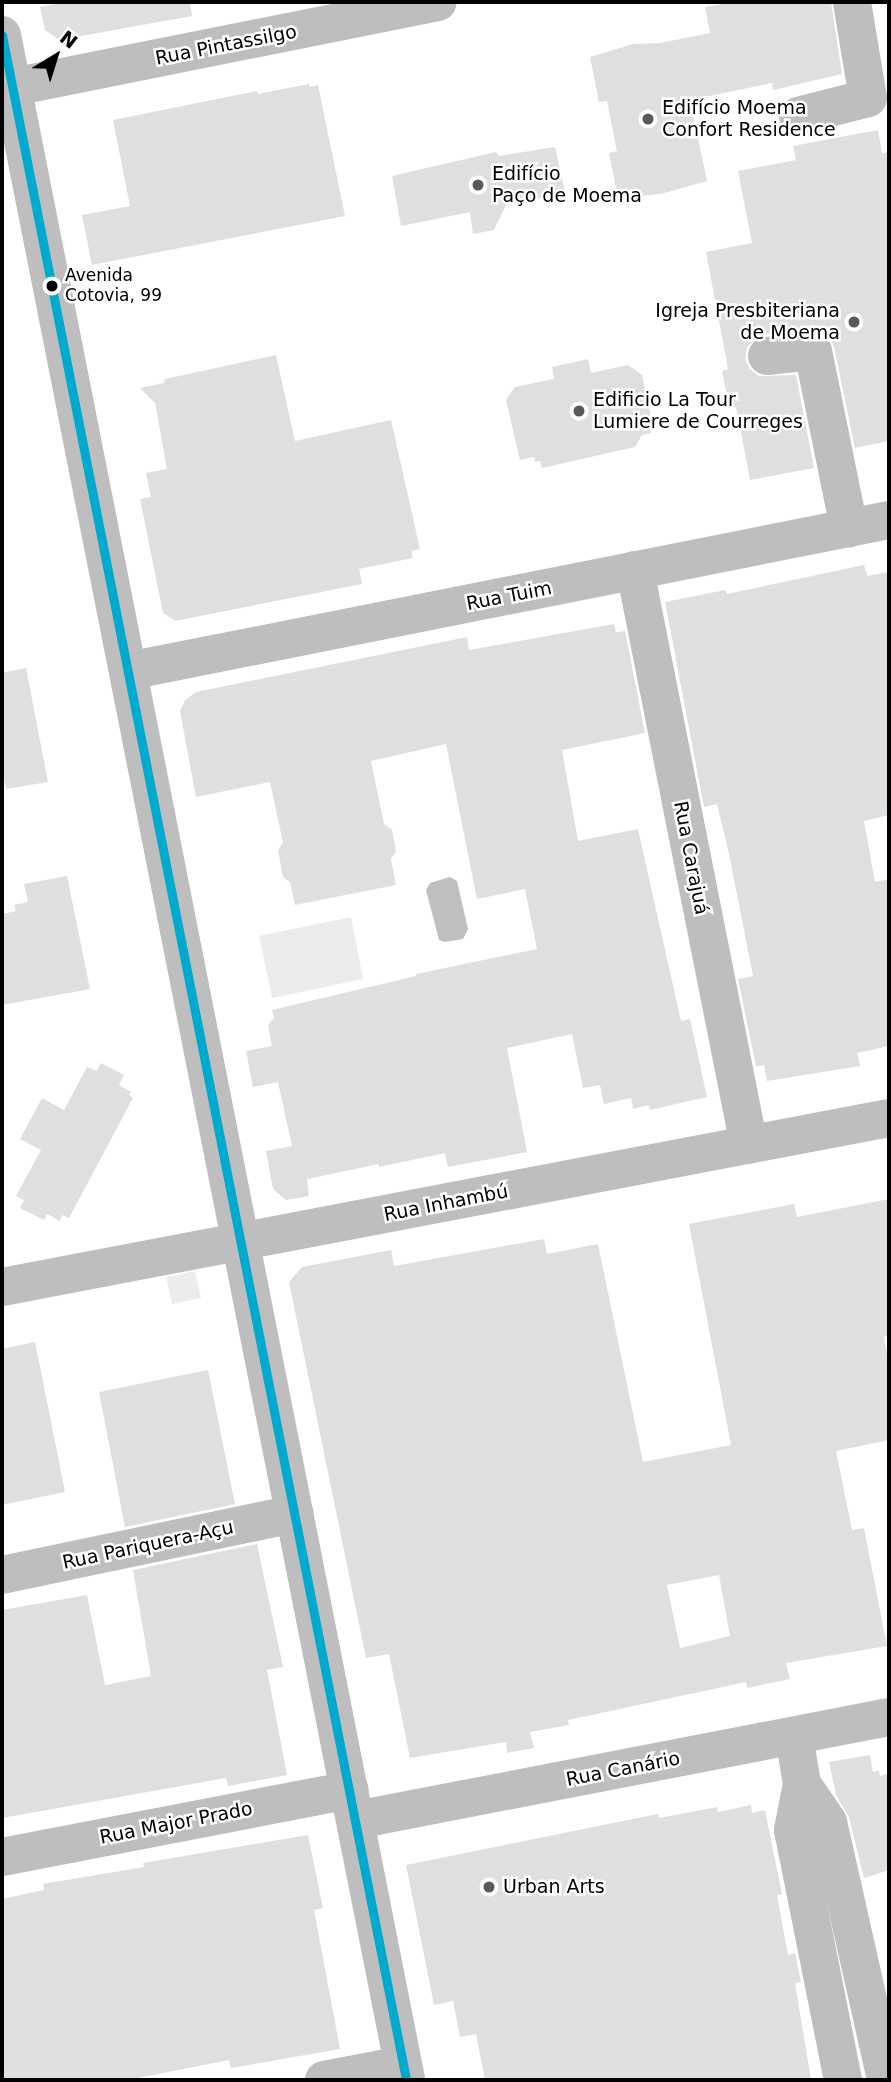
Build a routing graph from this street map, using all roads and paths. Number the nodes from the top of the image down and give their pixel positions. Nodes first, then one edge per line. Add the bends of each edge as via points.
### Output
1 (438, 2) edge
2 (852, 2) edge
3 (2, 34) edge
4 (13, 87) junction
5 (798, 116) dead end
6 (767, 356) dead end
7 (889, 520) edge
8 (849, 528) junction
9 (635, 570) junction
10 (128, 671) junction
11 (889, 1118) edge
12 (749, 1145) junction
13 (240, 1241) junction
14 (2, 1287) edge
15 (295, 1514) junction
16 (2, 1575) edge
17 (889, 1717) edge
18 (794, 1736) junction
19 (802, 1784) junction
20 (353, 1805) junction
21 (2, 1857) edge
22 (405, 2072) edge
23 (324, 2080) edge
24 (843, 2080) edge
25 (886, 2080) edge

1 - 4 street, Rua Pintassilgo
2 - 5 street via 869,98
3 - 4 street
4 - 10 street
6 - 8 street via 813,351
7 - 8 street, Rua Tuim
8 - 9 street, Rua Tuim
9 - 10 street, Rua Tuim
9 - 12 street, Rua Carajuá
10 - 13 street
11 - 12 street, Rua Inhambú
12 - 13 street, Rua Inhambú
13 - 14 street, Rua Inhambú
13 - 15 street
15 - 16 street, Rua Pariquera-Açu
15 - 20 street
17 - 18 street, Rua Canário
18 - 19 street
18 - 20 street, Rua Canário
19 - 24 street via 793,1830
19 - 25 street via 828,1822
20 - 21 street, Rua Major Prado
20 - 22 street
22 - 23 street

